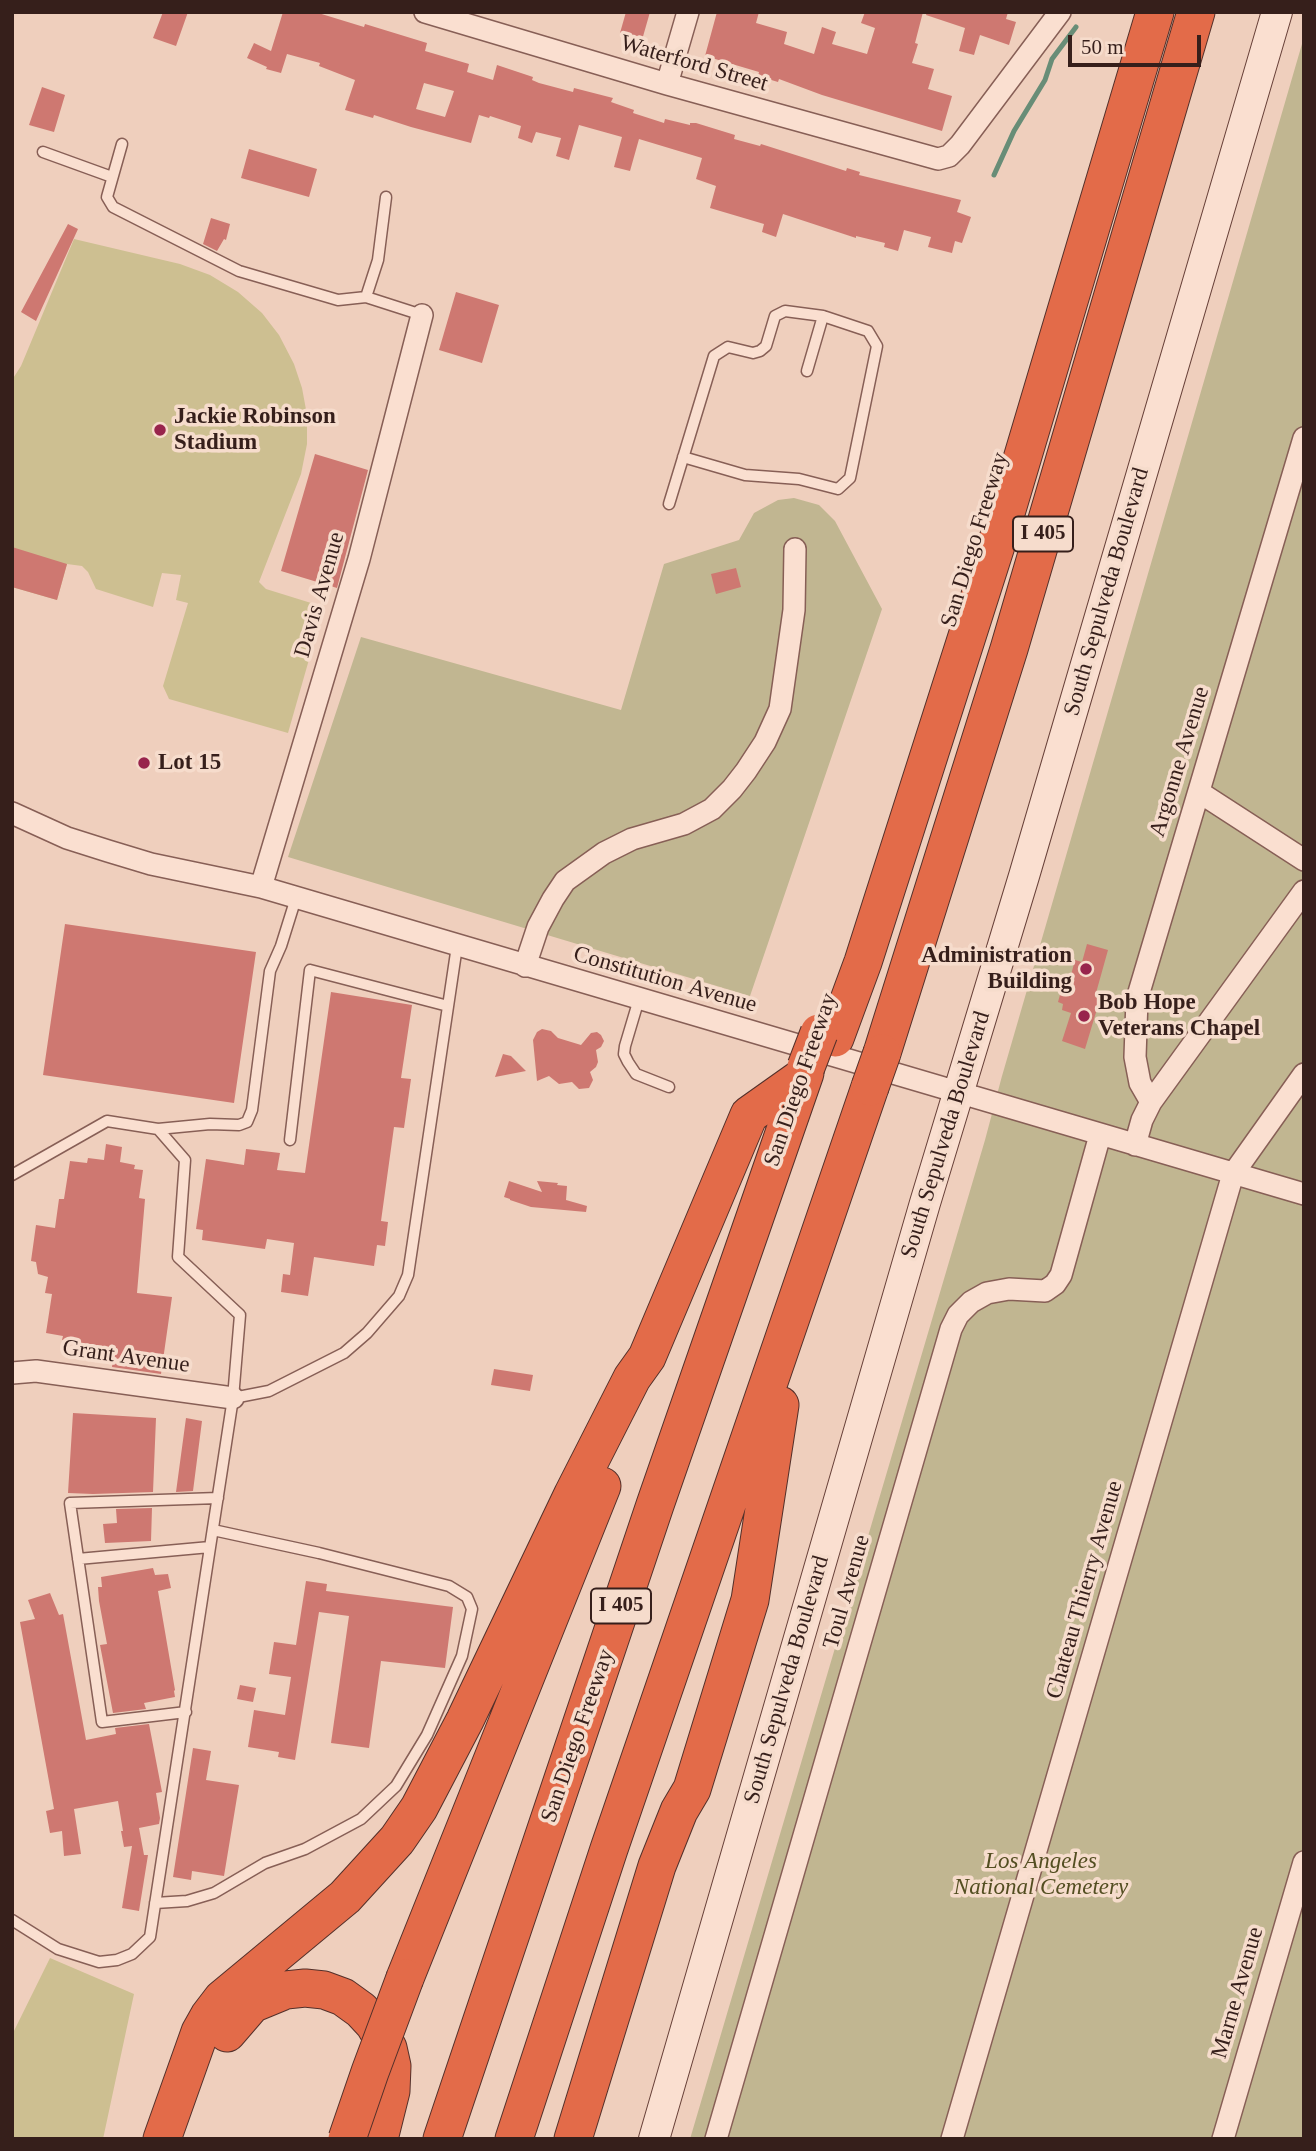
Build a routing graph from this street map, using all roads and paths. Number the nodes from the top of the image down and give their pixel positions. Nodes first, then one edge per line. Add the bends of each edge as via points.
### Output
1 (425, 12) edge
2 (688, 12) edge
3 (1060, 12) edge
4 (1134, 12) edge
5 (1155, 12) edge
6 (1196, 12) edge
7 (1277, 12) edge
8 (667, 84) junction
9 (121, 144) dead end
10 (43, 152) dead end
11 (111, 177) junction
12 (386, 197) dead end
13 (366, 297) junction
14 (422, 315) joint
15 (823, 316) junction
16 (807, 371) dead end
17 (1302, 450) edge
18 (683, 457) junction
19 (669, 504) dead end
20 (794, 549) dead end
21 (1199, 792) junction
22 (13, 813) edge
23 (12, 836) edge
24 (1304, 860) edge
25 (261, 887) junction
26 (1304, 891) edge
27 (296, 898) junction
28 (457, 946) junction
29 (525, 966) junction
30 (639, 999) junction
31 (448, 1006) junction
32 (827, 1035) junction
33 (811, 1072) junction
34 (1304, 1074) edge
35 (669, 1087) dead end
36 (958, 1094) junction
37 (1151, 1102) junction
38 (158, 1129) junction
39 (1100, 1135) junction
40 (290, 1140) dead end
41 (1135, 1145) junction
42 (1233, 1174) junction
43 (12, 1175) edge
44 (1304, 1194) edge
45 (795, 1304) junction
46 (647, 1357) junction
47 (12, 1373) edge
48 (233, 1398) junction
49 (218, 1498) junction
50 (213, 1530) junction
51 (210, 1547) junction
52 (78, 1559) junction
53 (186, 1712) junction
54 (692, 1789) junction
55 (1304, 1862) edge
56 (155, 1903) junction
57 (12, 1920) edge
58 (162, 2139) edge
59 (188, 2139) edge
60 (347, 2139) edge
61 (379, 2139) edge
62 (442, 2139) edge
63 (462, 2139) edge
64 (514, 2139) edge
65 (573, 2139) edge
66 (597, 2139) edge
67 (654, 2139) edge
68 (716, 2139) edge
69 (952, 2139) edge
70 (1223, 2139) edge

1 - 8 street, Waterford Street
2 - 8 street
3 - 8 street, Waterford Street via 960,145 938,159
4 - 32 highway, San Diego Freeway / I 405
5 - 32 highway via 996,546 876,922
6 - 45 highway, I 405, bridge via 1009,649 882,1053
7 - 36 main road, South Sepulveda Boulevard
9 - 11 lane
10 - 11 lane
11 - 13 lane via 107,197 113,207 239,271 338,300
12 - 13 lane via 378,260
13 - 14 lane
14 - 25 street, Davis Avenue via 359,559
15 - 16 lane
15 - 18 lane via 785,311 775,316 766,346 760,351 728,347 713,356
15 - 18 lane via 868,331 877,346 850,478 838,489 799,479 745,475
17 - 21 street, Argonne Avenue
18 - 19 lane
20 - 29 street via 794,610 780,709 747,771 712,809 684,824 632,839 565,881 538,927
21 - 24 street
21 - 37 street, Argonne Avenue via 1137,999 1135,1057 1140,1083
22 - 23 street
22 - 25 street, Constitution Avenue via 67,838 151,864
25 - 27 street, Constitution Avenue
26 - 37 street
27 - 28 street, Constitution Avenue
27 - 38 lane via 270,971 247,1122
28 - 29 street, Constitution Avenue
28 - 31 lane
29 - 30 street, Constitution Avenue
30 - 35 lane via 624,1054 636,1074
30 - 36 street, Constitution Avenue
31 - 40 lane via 310,970
31 - 48 lane via 408,1275 399,1296 344,1353 269,1391
32 - 33 highway, San Diego Freeway / I 405, bridge
33 - 46 highway via 749,1115
33 - 62 highway, San Diego Freeway / I 405 via 655,1505
33 - 63 highway via 664,1536
34 - 42 street, Chateau Thierry Avenue
36 - 39 street, Constitution Avenue
36 - 67 main road, South Sepulveda Boulevard
37 - 41 street
38 - 43 lane via 107,1121
38 - 48 lane via 186,1160 178,1257 240,1315
39 - 41 street, Constitution Avenue
39 - 68 street, Toul Avenue via 1055,1284 1045,1291 987,1293 958,1315 951,1329
41 - 42 street, Constitution Avenue
42 - 44 street, Constitution Avenue
42 - 69 street, Chateau Thierry Avenue
45 - 54 highway via 750,1600
45 - 64 highway, I 405
46 - 58 highway via 573,1494 419,1808 397,1840 345,1897 222,1999 200,2032
46 - 60 highway, bridge via 642,1382 405,1978
47 - 48 street, Grant Avenue via 36,1371
48 - 49 lane
49 - 50 lane
49 - 52 lane via 70,1503
50 - 51 lane
50 - 56 lane via 449,1586 467,1597 472,1609 462,1656 427,1735 396,1786 361,1819 305,1849 265,1863 214,1893
51 - 52 lane
51 - 53 lane
52 - 53 lane via 102,1722
53 - 56 lane
54 - 65 highway via 657,1866
54 - 66 highway via 687,1832
55 - 70 street, Marne Avenue
56 - 57 lane via 150,1937 132,1954 117,1960 99,1962 58,1949
59 - 61 highway via 228,2031 253,2004 286,1990 305,1988 343,1997 362,2010 388,2048 391,2091

